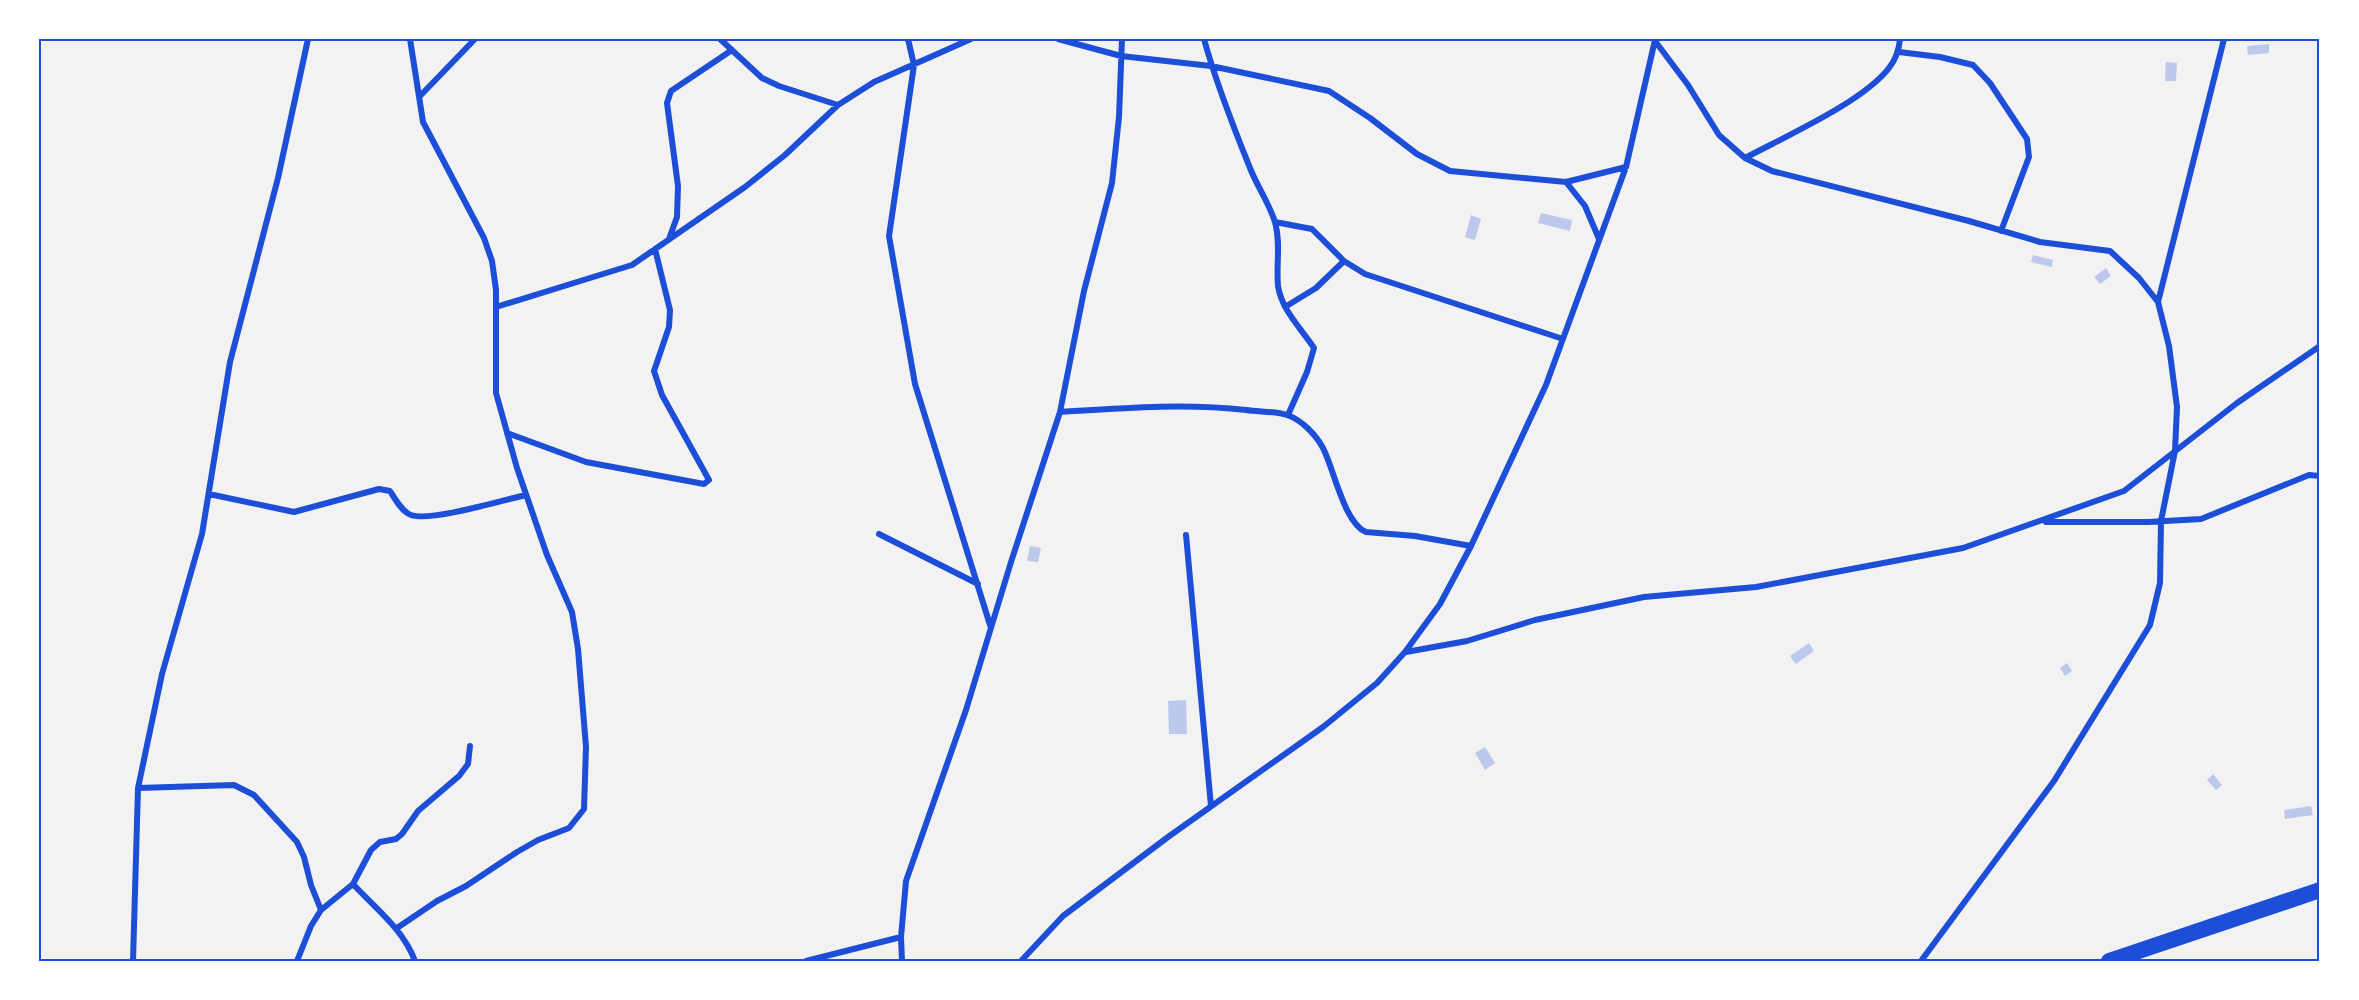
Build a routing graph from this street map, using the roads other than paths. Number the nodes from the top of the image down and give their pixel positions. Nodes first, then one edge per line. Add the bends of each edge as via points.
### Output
1 (308, 39) edge
2 (410, 39) edge
3 (475, 39) edge
4 (720, 39) edge
5 (909, 39) edge
6 (971, 39) edge
7 (1058, 39) edge
8 (1122, 39) edge
9 (1204, 39) edge
10 (1900, 39) edge
11 (2224, 39) edge
12 (1655, 40) edge
13 (732, 50) junction
14 (1899, 52) junction
15 (1121, 56) junction
16 (914, 65) junction
17 (1211, 66) junction
18 (420, 96) junction
19 (838, 105) junction
20 (1745, 158) junction
21 (1626, 166) junction
22 (1566, 182) junction
23 (1275, 222) junction
24 (2001, 231) junction
25 (669, 239) junction
26 (1599, 240) junction
27 (655, 249) junction
28 (1344, 261) junction
29 (2158, 302) junction
30 (496, 307) junction
31 (1285, 307) junction
32 (1563, 339) junction
33 (2320, 346) edge
34 (1060, 412) junction
35 (1288, 415) junction
36 (507, 433) junction
37 (2175, 451) junction
38 (2320, 476) edge
39 (209, 494) junction
40 (526, 495) junction
41 (2161, 521) junction
42 (2039, 522) junction
43 (879, 534) dead end
44 (1186, 535) dead end
45 (1471, 546) junction
46 (978, 584) junction
47 (991, 627) junction
48 (1405, 652) junction
49 (470, 746) dead end
50 (138, 788) junction
51 (1211, 806) junction
52 (353, 884) junction
53 (2320, 890) edge
54 (321, 910) junction
55 (397, 928) junction
56 (901, 937) junction
57 (133, 961) edge
58 (297, 961) edge
59 (415, 961) edge
60 (806, 961) edge
61 (902, 961) edge
62 (1021, 961) edge
63 (1921, 961) edge
64 (2109, 961) edge

1 - 39 street via 278,178 230,362
2 - 18 street
3 - 18 street
4 - 13 street
5 - 16 street
6 - 16 street
7 - 15 street
8 - 15 street
9 - 17 street
10 - 14 street
11 - 29 street
12 - 20 street via 1719,135
12 - 21 street
13 - 19 street via 762,78
13 - 25 street via 671,91 667,102 678,186 677,217
14 - 20 street via 1889,69 1855,99
14 - 24 street via 1973,65 1990,83 2027,139 2029,157
15 - 17 street
15 - 34 street via 1112,183 1084,291
16 - 19 street via 874,82
16 - 46 street via 889,236 915,384
17 - 22 street via 1329,91 1417,154 1450,171
17 - 23 street via 1250,169
18 - 30 street via 423,122 484,238 492,261
19 - 25 street via 786,155
20 - 24 street via 1772,171
21 - 22 street
21 - 26 street
22 - 26 street via 1585,206
23 - 28 street via 1312,229
23 - 31 street via 1278,286
24 - 29 street via 2040,242 2110,251
25 - 27 street
26 - 32 street
27 - 30 street via 632,266
27 - 36 street via 670,310 669,327 654,371 662,395 709,480 707,483 586,462
28 - 31 street via 1316,288
28 - 32 street via 1365,274
29 - 37 street via 2177,407
30 - 36 street via 496,393
31 - 35 street via 1314,348
32 - 45 street via 1546,385
33 - 37 street via 2236,403
34 - 35 street via 1212,406
34 - 47 street
35 - 45 street via 1311,430 1323,448 1358,529
36 - 40 street
37 - 41 street
37 - 42 street via 2124,491
38 - 41 street via 2309,475 2201,519
39 - 40 street via 294,512 379,489 390,491 406,513 413,516 436,515
39 - 50 street via 202,534 162,674
40 - 55 street via 572,612 586,747 584,809 568,828 524,848
41 - 42 street
41 - 63 street via 2160,583 2150,625 2054,781
42 - 48 street via 1963,548 1756,587 1644,597 1535,620 1467,641
43 - 46 street
44 - 51 street
45 - 48 street via 1440,604
46 - 47 street
47 - 56 street via 906,881
48 - 51 street via 1377,683 1323,727
49 - 52 street via 468,764 459,776 418,811 402,834 371,850
50 - 54 street via 234,785 254,795 297,842
50 - 57 street
51 - 62 street via 1064,916
52 - 54 street
52 - 55 street
53 - 64 highway
54 - 58 street via 310,926
55 - 59 street
56 - 60 street
56 - 61 street

